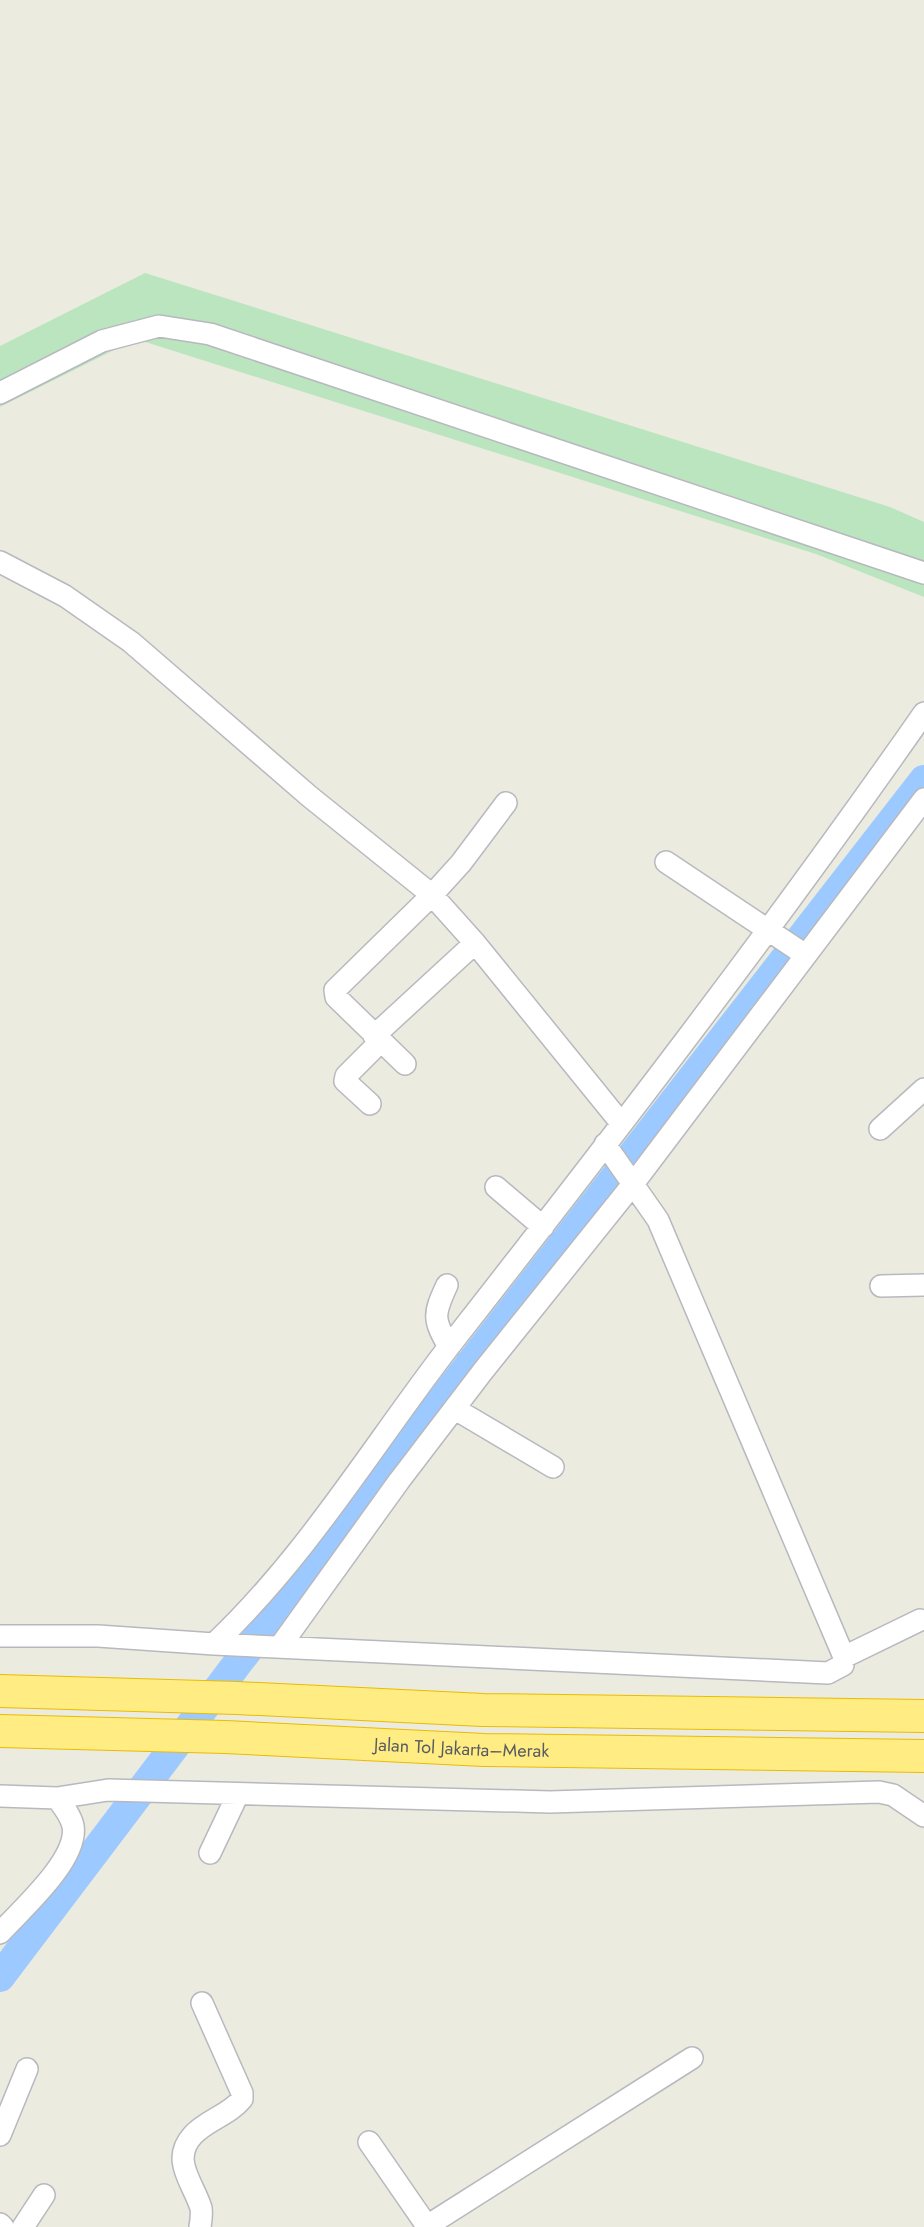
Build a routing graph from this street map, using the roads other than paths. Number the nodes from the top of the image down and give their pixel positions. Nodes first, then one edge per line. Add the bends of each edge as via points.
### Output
1 (0, 393) edge
2 (0, 562) edge
3 (924, 573) edge
4 (924, 713) edge
5 (924, 798) edge
6 (506, 803) dead end
7 (666, 862) dead end
8 (432, 895) junction
9 (774, 933) junction
10 (475, 943) junction
11 (801, 952) junction
12 (377, 1039) junction
13 (405, 1064) dead end
14 (924, 1089) edge
15 (370, 1104) dead end
16 (621, 1123) junction
17 (880, 1129) dead end
18 (607, 1146) junction
19 (628, 1176) junction
20 (496, 1187) dead end
21 (543, 1227) junction
22 (447, 1285) dead end
23 (924, 1285) edge
24 (881, 1286) dead end
25 (449, 1347) junction
26 (454, 1409) junction
27 (553, 1467) dead end
28 (920, 1620) dead end
29 (0, 1636) edge
30 (221, 1644) junction
31 (273, 1645) junction
32 (844, 1657) junction
33 (0, 1691) edge
34 (924, 1716) edge
35 (0, 1731) edge
36 (924, 1756) edge
37 (238, 1794) junction
38 (0, 1796) edge
39 (57, 1798) junction
40 (924, 1816) edge
41 (210, 1853) dead end
42 (0, 1933) edge
43 (202, 2003) dead end
44 (692, 2058) dead end
45 (27, 2069) dead end
46 (0, 2135) edge
47 (369, 2142) dead end
48 (44, 2195) dead end
49 (23, 2227) edge
50 (200, 2227) edge
51 (427, 2227) edge

1 - 3 street via 102,341 159,326 210,334
2 - 8 street via 65,596 131,642 309,796
4 - 9 street
5 - 11 street
6 - 8 street via 461,864
7 - 9 street
8 - 10 street
8 - 12 street via 335,990 336,997
9 - 11 street
9 - 16 street
10 - 12 street
10 - 16 street
11 - 19 street
12 - 13 street
12 - 15 street via 345,1081
14 - 17 street
16 - 18 street
18 - 19 street
18 - 21 street
19 - 26 street
19 - 32 street via 658,1220 695,1302
20 - 21 street
21 - 25 street
22 - 25 street via 436,1325
23 - 24 street
25 - 30 street via 335,1504
26 - 27 street
26 - 31 street
28 - 32 street
29 - 30 street via 98,1636
30 - 31 street
31 - 32 street via 828,1673 843,1665
33 - 34 highway via 483,1710
35 - 36 highway, Jalan Tol Jakarta–Merak via 484,1750
37 - 39 street via 108,1790
37 - 40 street via 550,1802 868,1792 893,1795
37 - 41 street
38 - 39 street
39 - 42 street via 73,1827 69,1849 55,1872
43 - 50 street via 242,2099 235,2108 196,2131 184,2145 182,2159 202,2210
44 - 51 street
45 - 46 street
47 - 51 street
48 - 49 street

